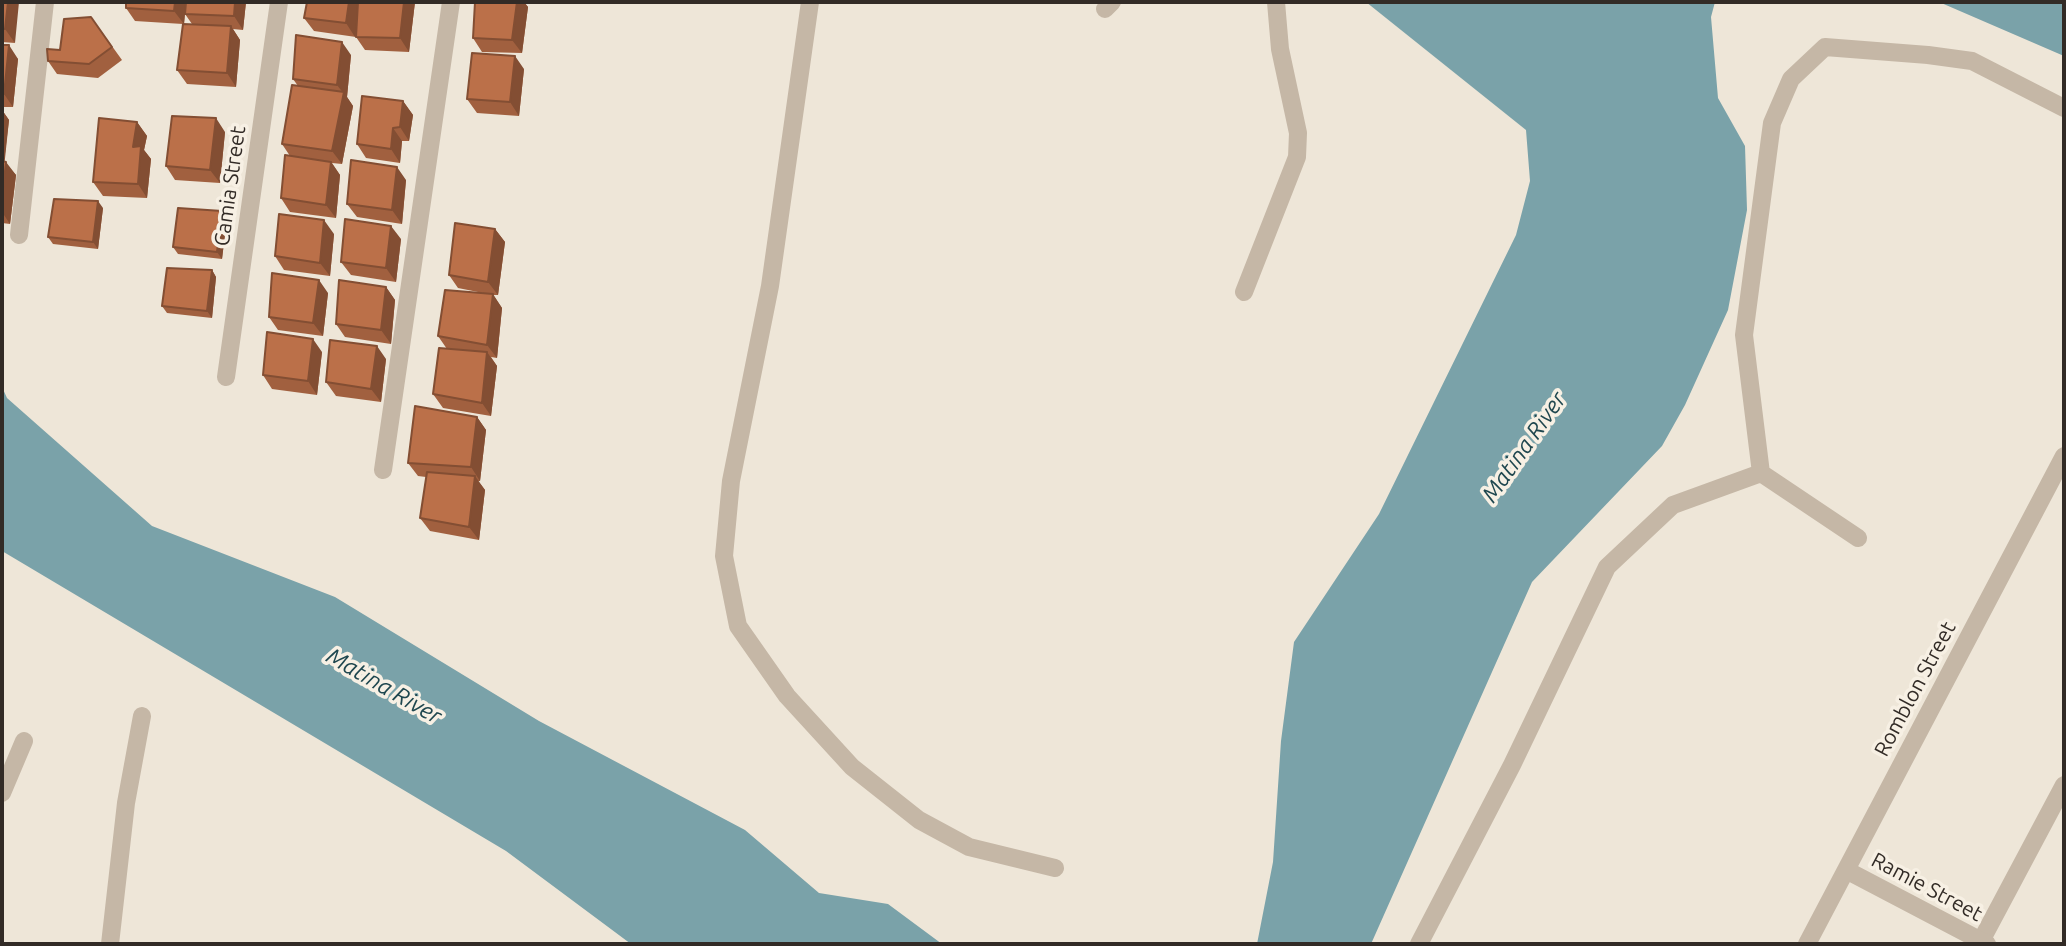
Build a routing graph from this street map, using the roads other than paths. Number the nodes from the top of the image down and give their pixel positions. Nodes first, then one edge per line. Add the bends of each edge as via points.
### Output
1 (45, 2) edge
2 (279, 2) edge
3 (451, 2) edge
4 (810, 2) edge
5 (1276, 2) edge
6 (2064, 108) edge
7 (19, 235) dead end
8 (1244, 292) dead end
9 (226, 377) dead end
10 (2064, 456) edge
11 (383, 470) dead end
12 (1761, 473) junction
13 (1858, 538) dead end
14 (142, 716) dead end
15 (24, 741) dead end
16 (2064, 785) edge
17 (2, 793) edge
18 (1055, 868) dead end
19 (1846, 870) junction
20 (1984, 943) edge
21 (110, 944) edge
22 (1419, 944) edge
23 (1807, 944) edge

1 - 7 street
2 - 9 street, Camia Street
3 - 11 street
4 - 18 street via 772,274 732,481 724,556 738,626 787,696 852,767 919,820 968,847
5 - 8 street via 1280,49 1298,133 1297,157
6 - 12 street via 1972,61 1928,55 1825,47 1791,79 1772,123 1744,335
10 - 19 street, Romblon Street
12 - 13 street
12 - 22 street via 1673,505 1607,567
14 - 21 street via 126,803
15 - 17 street
16 - 20 street
19 - 20 street, Ramie Street
19 - 23 street, Romblon Street

